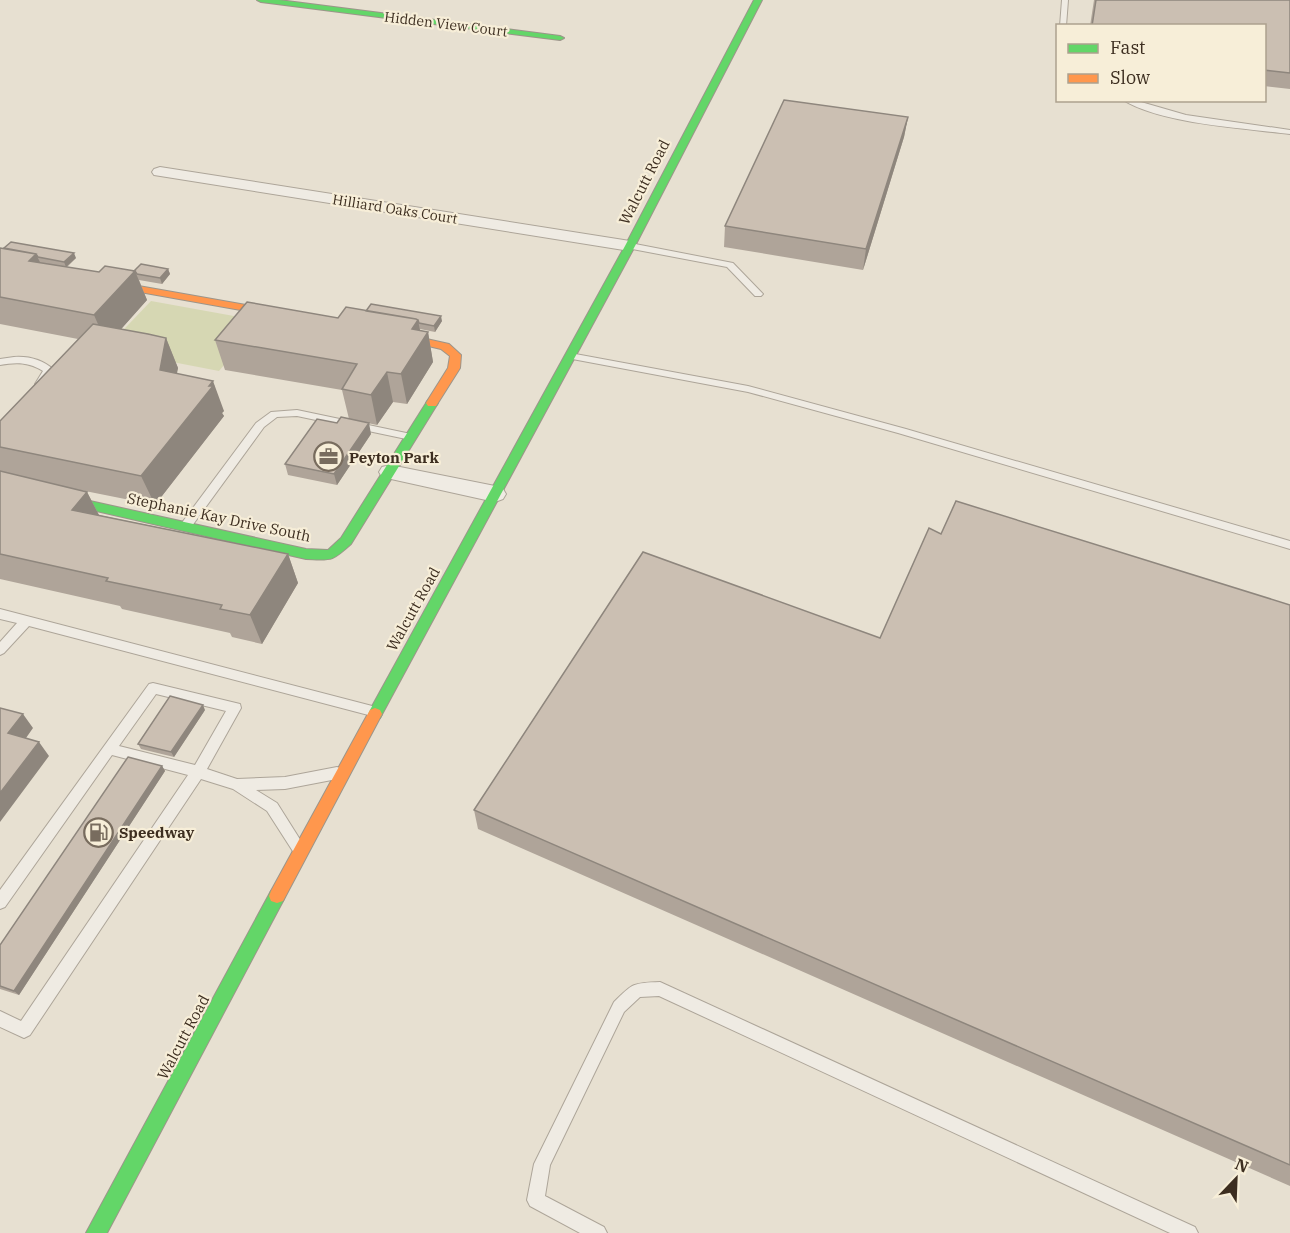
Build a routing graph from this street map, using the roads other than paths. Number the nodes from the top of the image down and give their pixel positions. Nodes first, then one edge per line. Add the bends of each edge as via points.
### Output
1 (261, 0) edge
2 (758, 0) edge
3 (1065, 0) edge
4 (1063, 24) edge
5 (560, 38) dead end
6 (1131, 102) edge
7 (1290, 132) edge
8 (160, 172) dead end
9 (630, 246) junction
10 (81, 279) edge
11 (759, 294) dead end
12 (300, 318) edge
13 (369, 330) edge
14 (570, 356) junction
15 (0, 362) edge
16 (34, 390) edge
17 (411, 437) junction
18 (390, 472) junction
19 (0, 485) edge
20 (495, 494) junction
21 (185, 527) junction
22 (1290, 545) edge
23 (0, 614) edge
24 (26, 621) junction
25 (0, 650) edge
26 (376, 712) junction
27 (110, 749) junction
28 (198, 772) junction
29 (343, 772) junction
30 (237, 785) junction
31 (301, 852) junction
32 (0, 902) edge
33 (0, 1019) edge
34 (96, 1233) edge
35 (598, 1233) edge
36 (1189, 1233) edge

1 - 5 street, Hidden View Court
2 - 9 street, Walcutt Road
3 - 4 lane
6 - 7 lane via 1198,119
8 - 9 street, Hilliard Oaks Court
9 - 11 lane via 730,265
9 - 14 street, Walcutt Road
10 - 12 street
13 - 17 street via 427,340 456,355 454,368
14 - 20 street, Walcutt Road
14 - 22 lane via 754,391
15 - 16 lane via 31,359 49,370
17 - 18 street
17 - 21 lane via 297,413 275,414 260,425
18 - 20 street
18 - 21 street, Stephanie Kay Drive South via 346,542 331,555 306,554
19 - 21 street, Stephanie Kay Drive South
20 - 26 street, Walcutt Road
23 - 24 lane
24 - 25 lane
24 - 26 lane
26 - 29 street, Walcutt Road
27 - 28 lane
27 - 28 lane via 153,688 235,708
27 - 32 lane
28 - 30 lane
28 - 33 lane via 24,1030
29 - 30 lane via 285,783
29 - 31 street, Walcutt Road
30 - 31 lane via 272,807
31 - 34 street, Walcutt Road
35 - 36 lane via 536,1200 542,1164 619,1007 637,990 660,989

